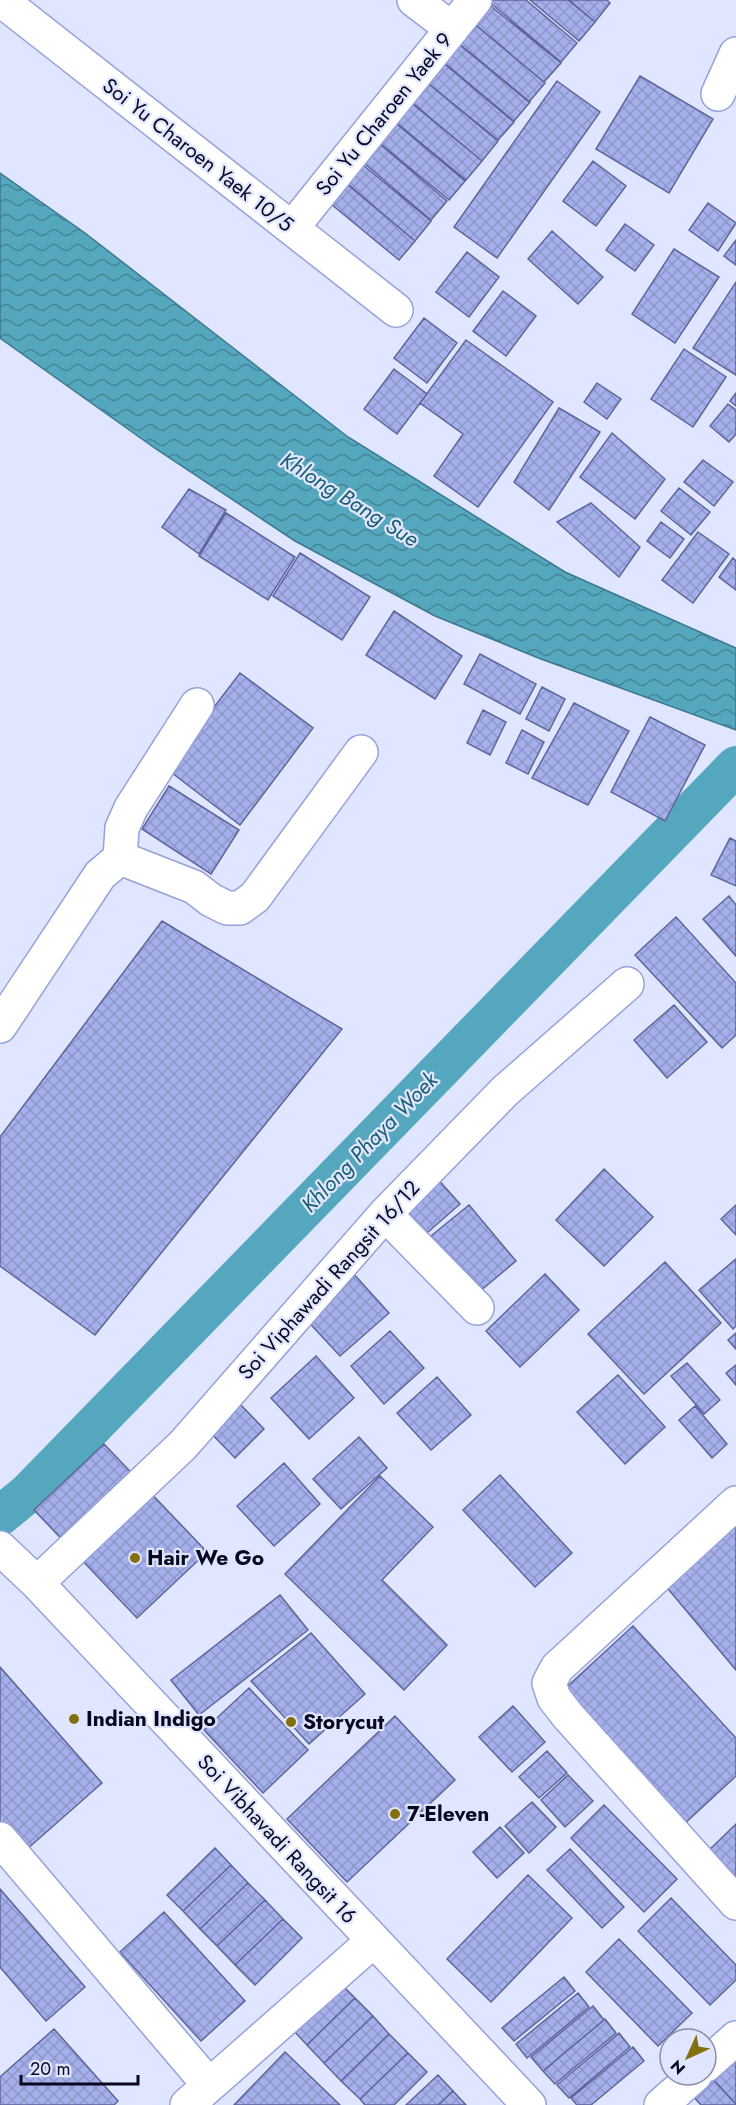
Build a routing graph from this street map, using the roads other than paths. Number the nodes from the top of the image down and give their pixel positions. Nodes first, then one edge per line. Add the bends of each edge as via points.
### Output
1 (1, 0) edge
2 (414, 0) edge
3 (475, 0) edge
4 (452, 29) junction
5 (736, 54) edge
6 (718, 94) dead end
7 (292, 228) junction
8 (396, 310) dead end
9 (197, 705) dead end
10 (362, 752) dead end
11 (120, 858) junction
12 (627, 984) dead end
13 (0, 1026) edge
14 (385, 1214) junction
15 (477, 1308) dead end
16 (736, 1503) edge
17 (4, 1551) edge
18 (37, 1583) junction
19 (0, 1839) edge
20 (736, 1903) edge
21 (373, 1941) junction
22 (736, 2038) edge
23 (718, 2054) edge
24 (681, 2087) edge
25 (198, 2095) edge
26 (529, 2105) edge
27 (661, 2105) edge

1 - 7 street, Soi Yu Charoen Yaek 10/5
2 - 4 street
3 - 4 street, Soi Yu Charoen Yaek 9
4 - 7 street, Soi Yu Charoen Yaek 9
5 - 6 street
7 - 8 street, Soi Yu Charoen Yaek 10/5
9 - 11 street via 131,808 122,828
10 - 11 street via 255,897 240,908 227,908 194,887
11 - 13 street via 100,875
12 - 14 street, Soi Viphawadi Rangsit 16/12 via 505,1091
14 - 15 street
14 - 18 street, Soi Viphawadi Rangsit 16/12 via 183,1445
16 - 20 street via 557,1668 549,1683 554,1698 568,1716
17 - 18 street, Soi Vibhavadi Rangsit 16
18 - 21 street, Soi Vibhavadi Rangsit 16
19 - 25 street
21 - 25 street
21 - 26 street, Soi Vibhavadi Rangsit 16
22 - 23 street
24 - 27 street

